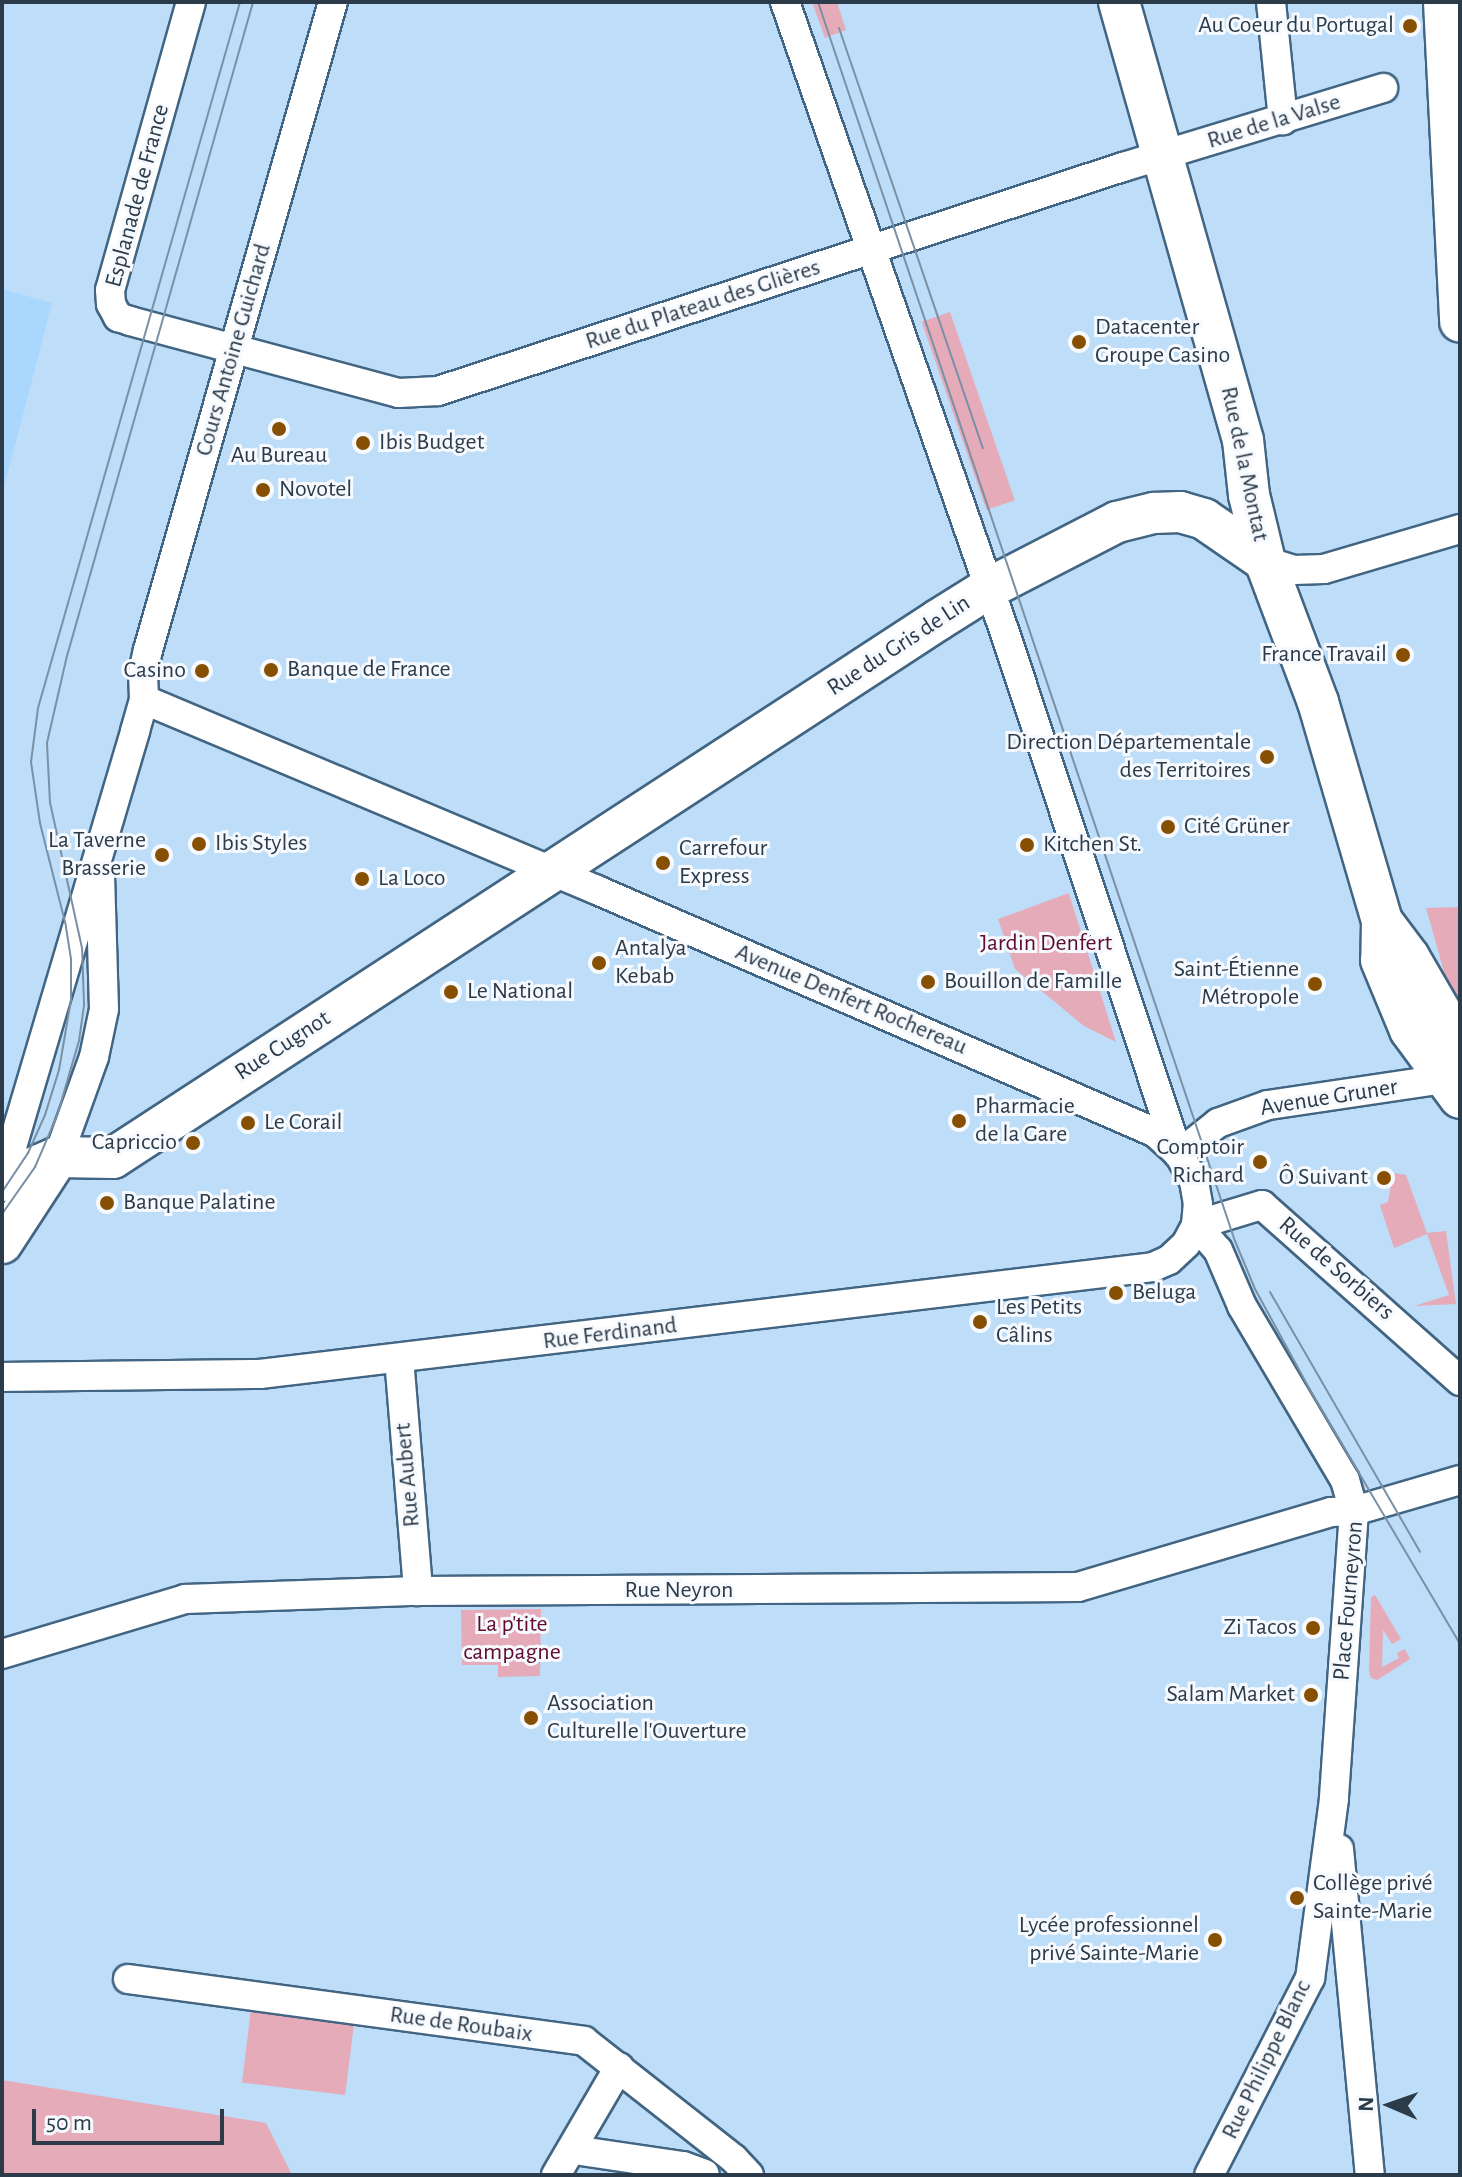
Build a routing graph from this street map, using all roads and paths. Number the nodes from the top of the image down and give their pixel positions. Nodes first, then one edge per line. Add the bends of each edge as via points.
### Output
1 (191, 2) edge
2 (333, 2) edge
3 (785, 2) edge
4 (1119, 2) edge
5 (1271, 2) edge
6 (1444, 2) edge
7 (1454, 66) edge
8 (1383, 88) dead end
9 (1283, 120) junction
10 (1165, 156) junction
11 (870, 250) junction
12 (1460, 322) edge
13 (236, 351) junction
14 (1460, 529) edge
15 (1265, 561) junction
16 (989, 588) junction
17 (144, 700) junction
18 (100, 853) junction
19 (552, 872) junction
20 (1455, 1074) edge
21 (1179, 1154) junction
22 (58, 1157) junction
23 (2, 1167) edge
24 (2, 1181) edge
25 (1196, 1225) junction
26 (2, 1243) edge
27 (399, 1358) junction
28 (2, 1377) edge
29 (1460, 1381) edge
30 (1460, 1480) edge
31 (1354, 1511) junction
32 (418, 1591) junction
33 (2, 1654) edge
34 (1334, 1799) junction
35 (128, 1979) dead end
36 (619, 2067) junction
37 (574, 2150) junction
38 (742, 2167) edge
39 (556, 2175) edge
40 (705, 2175) edge
41 (1209, 2175) edge
42 (1370, 2175) edge

1 - 13 street, Esplanade de France via 110,290 111,304 118,317
2 - 13 street, Cours Antoine Guichard
3 - 11 street
4 - 10 main road, Rue de la Montat
5 - 9 street
6 - 7 main road
7 - 12 main road
8 - 9 street, Rue de la Valse
9 - 10 street, Rue de la Valse
10 - 11 street, Rue du Plateau des Glières
10 - 15 main road, Rue de la Montat via 1243,440
11 - 13 street, Rue du Plateau des Glières via 438,391 399,393
11 - 16 street
13 - 17 street, Cours Antoine Guichard via 148,650
14 - 15 street via 1324,569 1294,570
15 - 16 main road, Rue du Gris de Lin via 1204,519 1180,512 1154,513 1117,522
15 - 20 main road, Rue de la Montat via 1318,702 1382,921 1409,957 1431,1001
16 - 19 main road, Rue du Gris de Lin
16 - 21 street
17 - 18 street, Cours Antoine Guichard
17 - 19 street, Avenue Denfert Rochereau
18 - 22 street via 104,1009 94,1057
18 - 23 street, Cours Antoine Guichard
19 - 21 street, Avenue Denfert Rochereau via 1156,1133
19 - 22 main road, Rue Cugnot via 113,1158
20 - 21 street, Avenue Gruner via 1246,1111 1218,1123
21 - 25 street, Avenue Denfert Rochereau via 1194,1181
22 - 24 main road, Rue Cugnot
22 - 26 main road
25 - 27 street, Rue Ferdinand via 1186,1244 1153,1267
25 - 29 street, Rue de Sorbiers via 1262,1205
25 - 31 street via 1218,1250 1242,1306 1345,1480
27 - 28 street, Rue Ferdinand via 260,1374
27 - 32 street, Rue Aubert
30 - 31 street, Place Fourneyron
31 - 32 street, Rue Neyron via 1331,1512 1078,1587
31 - 34 street, Place Fourneyron
32 - 33 street, Rue Neyron via 185,1599
34 - 41 street, Rue Philippe Blanc via 1310,1978
34 - 42 street
35 - 36 street, Rue de Roubaix via 584,2041
36 - 37 street
36 - 38 street, Rue de Roubaix
37 - 39 street
37 - 40 street via 683,2166
38 - 40 street

